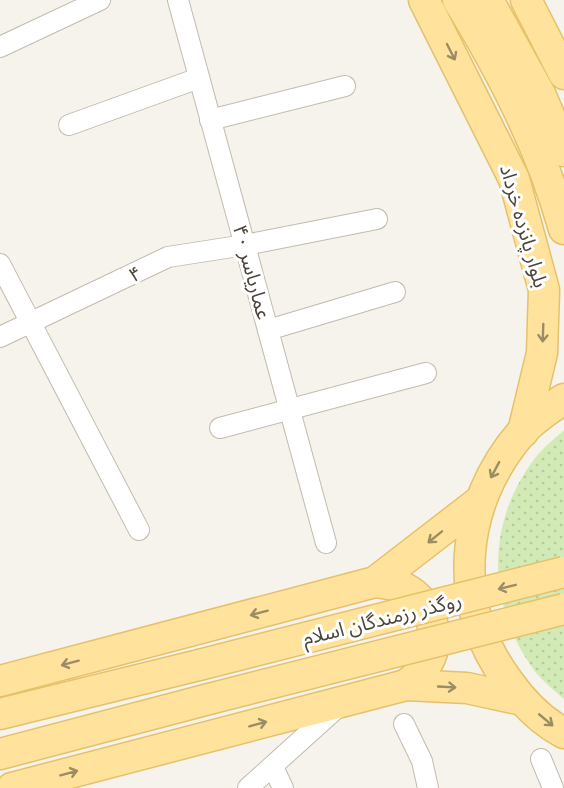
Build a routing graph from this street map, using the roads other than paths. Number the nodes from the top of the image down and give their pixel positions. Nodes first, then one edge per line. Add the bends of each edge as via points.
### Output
1 (100, 0) edge
2 (178, 0) edge
3 (424, 0) edge
4 (458, 0) edge
5 (488, 0) edge
6 (526, 0) edge
7 (2, 42) edge
8 (564, 74) edge
9 (199, 78) junction
10 (345, 86) dead end
11 (210, 120) junction
12 (69, 125) dead end
13 (564, 151) edge
14 (377, 219) dead end
15 (564, 229) edge
16 (245, 245) junction
17 (0, 264) edge
18 (544, 290) junction
19 (395, 292) dead end
20 (564, 313) edge
21 (31, 324) junction
22 (268, 330) junction
23 (0, 337) edge
24 (426, 373) dead end
25 (564, 399) edge
26 (289, 409) junction
27 (220, 428) dead end
28 (523, 432) junction
29 (480, 501) junction
30 (139, 530) dead end
31 (326, 543) dead end
32 (564, 572) edge
33 (375, 582) junction
34 (564, 609) edge
35 (0, 681) edge
36 (406, 685) junction
37 (522, 700) junction
38 (345, 701) junction
39 (0, 714) edge
40 (404, 724) dead end
41 (564, 733) edge
42 (0, 754) edge
43 (541, 759) dead end
44 (273, 767) junction
45 (12, 788) edge
46 (248, 788) edge
47 (283, 788) edge
48 (428, 788) edge
49 (553, 788) edge

1 - 7 street
2 - 9 street, عماریاسر ۴۰
3 -> 18 main road, بلوار پانزده خرداد via 514,179
4 - 15 main road via 518,107
5 - 13 main road via 541,96
6 - 8 main road
9 - 11 street, عماریاسر ۴۰
9 - 12 street
10 - 11 street
11 - 16 street, عماریاسر ۴۰
14 - 16 street, ۴
16 - 21 street, ۴ via 168,258
16 - 22 street, عماریاسر ۴۰
17 - 21 street
18 - 20 main road
18 -> 28 main road, بلوار پانزده خرداد via 542,353
19 - 22 street
21 - 23 street, ۴
21 - 30 street
22 - 26 street, عماریاسر ۴۰
24 - 26 street
25 - 28 main road
26 - 27 street
26 - 31 street, عماریاسر ۴۰
28 -> 29 main road via 498,464
29 -> 33 main road
29 - 37 main road via 470,542 470,585 478,626 496,665
32 -> 39 main road, روگذر رزمندگان اسلام, bridge
33 -> 35 main road
33 - 36 main road via 407,589 429,613 434,629 429,661
34 - 42 main road, روگذر رزمندگان اسلام, bridge
36 -> 37 main road via 467,688
36 - 38 main road
37 -> 41 main road
38 - 44 street
45 -> 38 main road
40 - 48 street via 422,761
43 - 49 street
44 - 46 street
44 - 47 street

